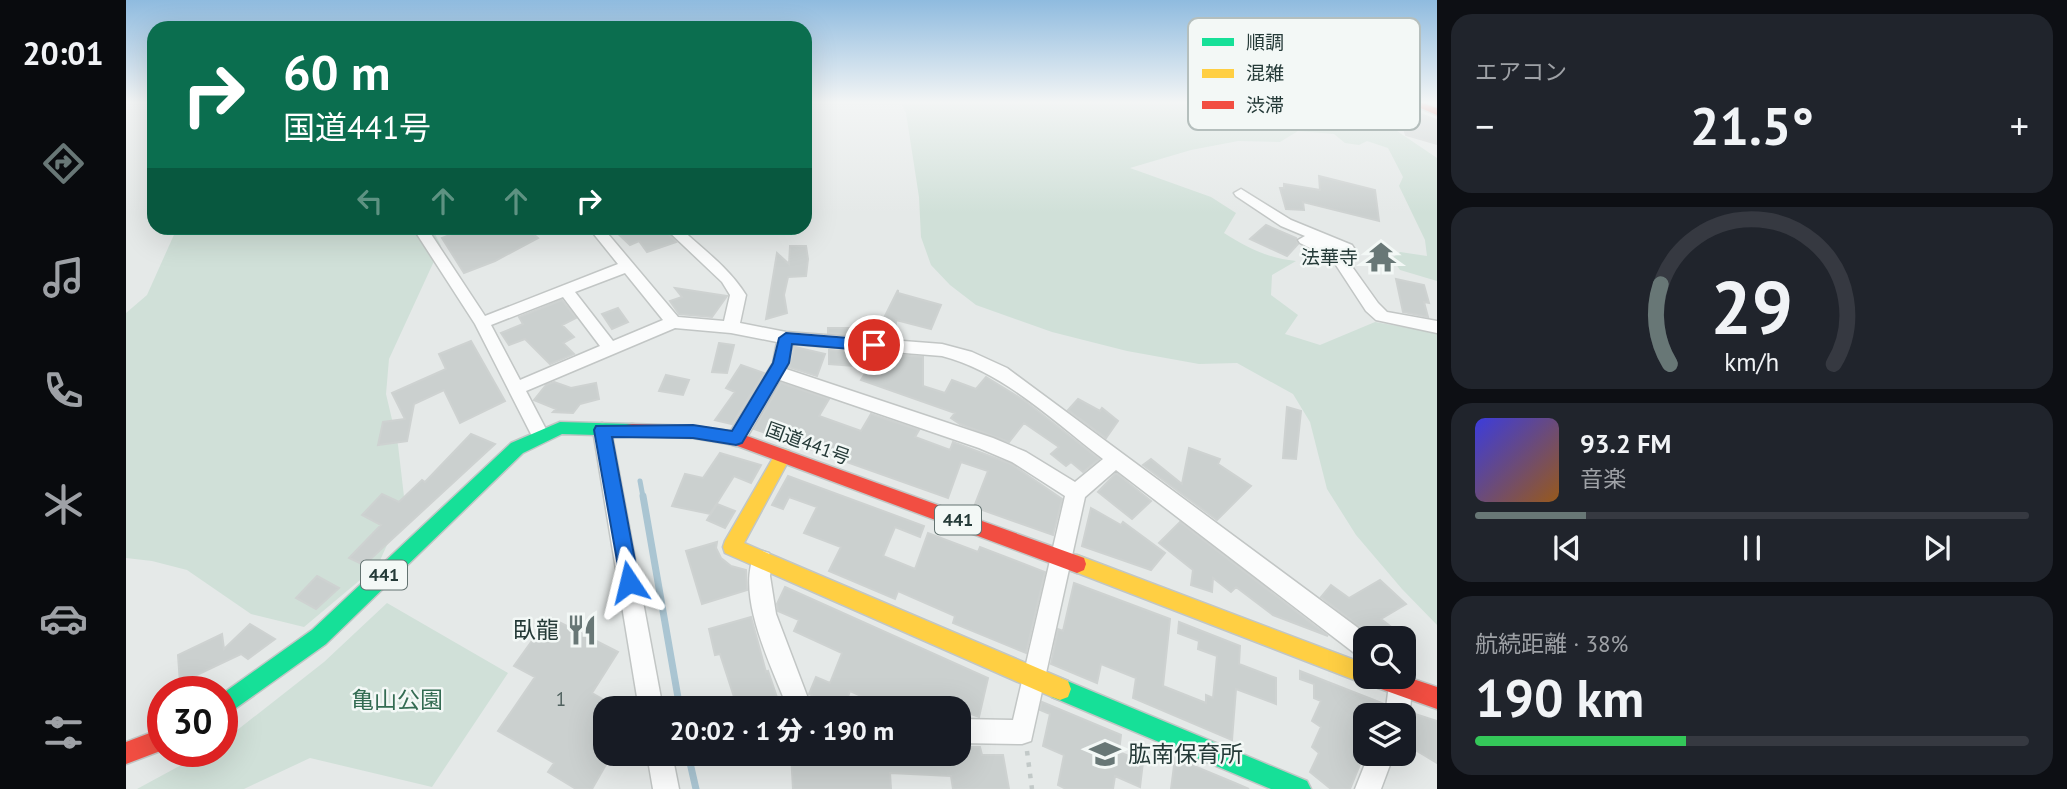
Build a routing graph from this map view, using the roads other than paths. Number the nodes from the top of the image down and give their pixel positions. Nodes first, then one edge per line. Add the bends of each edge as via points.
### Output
1 (1241, 193) dead end
2 (425, 235) edge
3 (602, 235) edge
4 (680, 235) edge
5 (628, 266) junction
6 (566, 291) junction
7 (673, 322) junction
8 (482, 323) junction
9 (731, 327) junction
10 (1437, 327) edge
11 (786, 338) junction
12 (610, 348) junction
13 (776, 372) junction
14 (515, 388) junction
15 (602, 430) junction
16 (540, 435) junction
17 (736, 439) junction
18 (783, 456) junction
19 (1117, 458) junction
20 (1076, 493) junction
21 (1063, 558) junction
22 (762, 560) junction
23 (1353, 638) edge
24 (1353, 669) edge
25 (1035, 679) junction
26 (1414, 689) edge
27 (238, 695) edge
28 (649, 696) edge
29 (795, 696) edge
30 (1437, 698) edge
31 (971, 731) edge
32 (147, 745) edge
33 (126, 753) edge
34 (661, 766) edge
35 (1377, 766) edge
36 (666, 789) edge
37 (1299, 789) edge
38 (1368, 789) edge

1 - 10 street via 1286,223 1347,248 1349,251 1305,240 1337,256 1382,316
2 - 8 street
3 - 5 street
4 - 9 street via 738,295
5 - 6 street
5 - 7 street
6 - 8 street
6 - 12 street
7 - 9 street
7 - 12 street
8 - 14 street
9 - 11 street
11 - 13 street
11 - 19 street via 942,350 965,356 1001,372
12 - 14 street
13 - 17 street
13 - 20 street via 986,443 1019,457
14 - 16 street
15 - 16 main road, 国道441号 / 441 via 560,428
15 - 17 main road, 国道441号 / 441 via 693,432
15 - 28 street
16 - 27 main road, 国道441号 / 441 via 517,448 319,637
17 - 18 main road, 国道441号 / 441
18 - 21 main road, 国道441号 / 441
18 - 22 main road via 732,547
19 - 20 street
19 - 23 street
20 - 21 street
21 - 24 main road, 国道441号 / 441
21 - 25 street
22 - 25 main road
22 - 29 street via 758,573 766,614
25 - 31 street via 1022,732
25 - 37 main road
26 - 30 main road
32 - 33 main road
34 - 36 street
35 - 38 street

